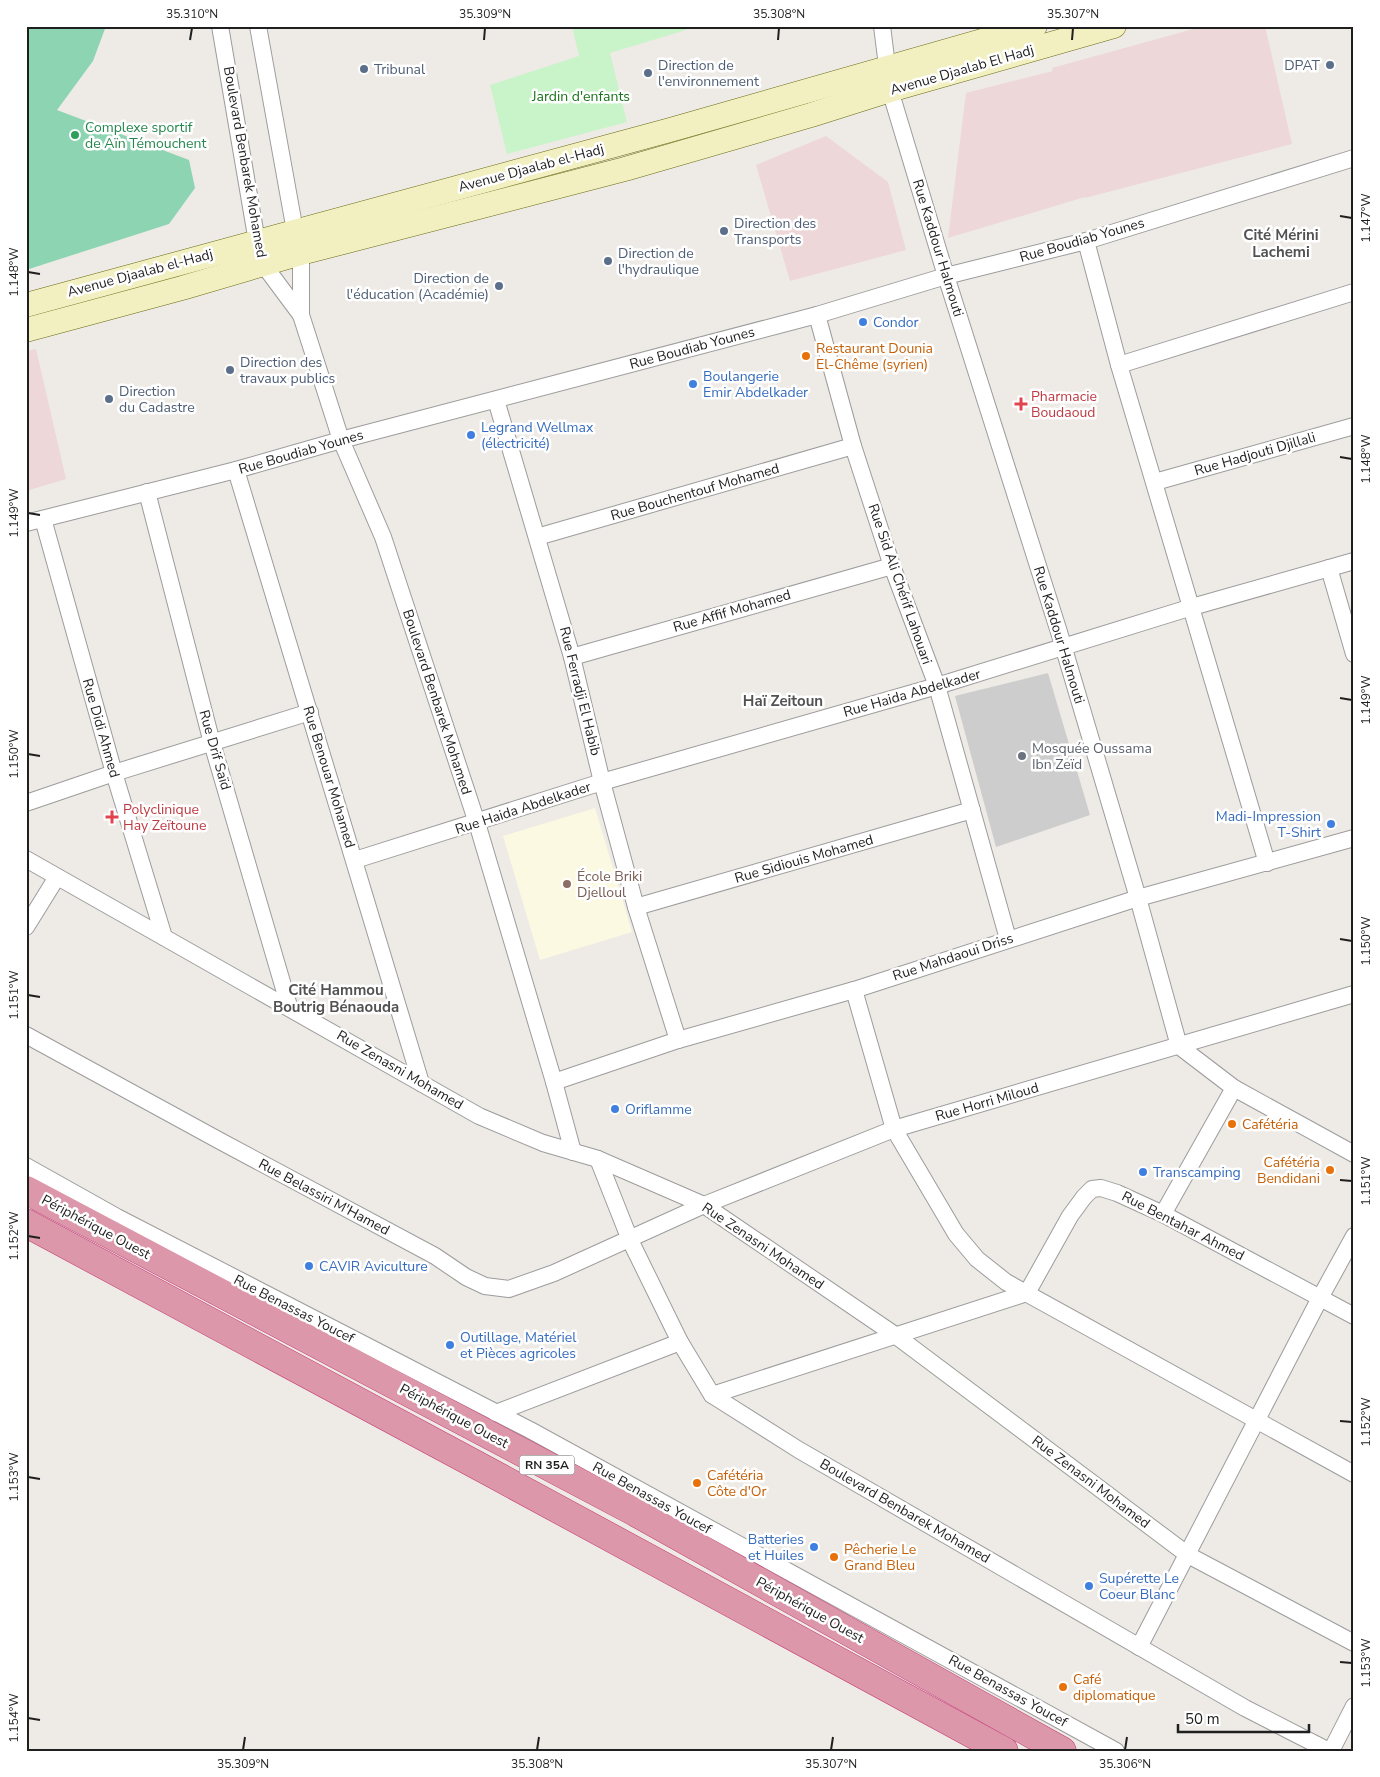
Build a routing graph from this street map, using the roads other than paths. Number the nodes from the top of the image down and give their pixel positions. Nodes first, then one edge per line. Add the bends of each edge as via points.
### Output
1 (220, 26) edge
2 (258, 26) edge
3 (882, 26) edge
4 (1035, 26) edge
5 (1114, 26) edge
6 (888, 80) junction
7 (811, 115) joint
8 (1354, 158) edge
9 (295, 231) junction
10 (1086, 241) junction
11 (260, 253) junction
12 (300, 254) junction
13 (946, 276) junction
14 (1354, 292) edge
15 (26, 305) edge
16 (301, 315) junction
17 (817, 315) junction
18 (26, 330) edge
19 (1119, 365) junction
20 (496, 400) junction
21 (1354, 426) edge
22 (341, 440) junction
23 (853, 446) junction
24 (236, 470) junction
25 (1156, 482) junction
26 (147, 492) junction
27 (43, 519) junction
28 (26, 523) edge
29 (537, 537) junction
30 (1354, 561) edge
31 (892, 566) junction
32 (1329, 568) junction
33 (1192, 607) junction
34 (1063, 648) junction
35 (1354, 654) edge
36 (572, 657) junction
37 (937, 686) junction
38 (310, 712) junction
39 (212, 743) junction
40 (114, 773) junction
41 (602, 782) junction
42 (26, 803) edge
43 (972, 810) junction
44 (477, 823) junction
45 (1354, 838) edge
46 (26, 859) edge
47 (355, 860) junction
48 (1268, 863) junction
49 (57, 877) junction
50 (1138, 898) junction
51 (636, 907) junction
52 (26, 927) edge
53 (164, 937) junction
54 (1008, 939) junction
55 (854, 990) junction
56 (1354, 994) edge
57 (289, 1006) junction
58 (26, 1035) edge
59 (678, 1040) junction
60 (1179, 1046) junction
61 (554, 1082) junction
62 (421, 1083) junction
63 (1234, 1088) junction
64 (894, 1129) junction
65 (573, 1152) junction
66 (1354, 1154) edge
67 (598, 1159) junction
68 (26, 1166) edge
69 (26, 1190) edge
70 (704, 1205) junction
71 (1164, 1214) junction
72 (26, 1223) edge
73 (1354, 1236) edge
74 (630, 1240) junction
75 (1027, 1293) junction
76 (1320, 1298) junction
77 (1354, 1316) edge
78 (895, 1334) junction
79 (680, 1342) junction
80 (712, 1395) junction
81 (496, 1413) junction
82 (1257, 1420) junction
83 (1354, 1474) edge
84 (1188, 1555) junction
85 (1354, 1643) edge
86 (1139, 1647) junction
87 (1354, 1706) edge
88 (1004, 1751) edge
89 (1062, 1751) edge
90 (1116, 1751) edge
91 (1330, 1751) edge

1 - 11 street, Boulevard Benbarek Mohamed
2 - 9 street, Boulevard Benbarek Mohamed
3 - 6 street, Rue Kaddour Halmouti
4 - 6 main road, Avenue Djaalab el-Hadj
5 - 6 main road, Avenue Djaalab El Hadj
6 - 7 main road, Avenue Djaalab El Hadj
6 - 9 main road, Avenue Djaalab el-Hadj via 670,130
6 - 13 street, Rue Kaddour Halmouti
7 - 12 main road, Avenue Djaalab el-Hadj via 625,169
8 - 10 street, Rue Boudiab Younes
9 - 11 main road, Avenue Djaalab el-Hadj
9 - 12 street, Boulevard Benbarek Mohamed
10 - 13 street, Rue Boudiab Younes
10 - 19 street
11 - 12 main road, Avenue Djaalab el-Hadj
11 - 15 main road, Avenue Djaalab el-Hadj
11 - 16 street, Boulevard Benbarek Mohamed
11 - 18 main road, Avenue Djaalab el-Hadj via 182,288
12 - 16 street, Boulevard Benbarek Mohamed
13 - 17 street, Rue Boudiab Younes
13 - 34 street, Rue Kaddour Halmouti
14 - 19 street
16 - 22 street, Boulevard Benbarek Mohamed
17 - 20 street, Rue Boudiab Younes
17 - 23 street, Rue Sid Ali Chérif Lahouari
19 - 25 street
20 - 22 street, Rue Boudiab Younes
20 - 29 street, Rue Ferradji El Habib
21 - 25 street, Rue Hadjouti Djillali
22 - 24 street, Rue Boudiab Younes
22 - 44 street, Boulevard Benbarek Mohamed via 383,537
23 - 29 street, Rue Bouchentouf Mohamed
23 - 31 street, Rue Sid Ali Chérif Lahouari
24 - 26 street, Rue Boudiab Younes
24 - 38 street, Rue Benouar Mohamed
25 - 33 street
26 - 27 street, Rue Boudiab Younes
26 - 39 street, Rue Drif Saïd
27 - 28 street, Rue Boudiab Younes
27 - 40 street, Rue Didi Ahmed
29 - 36 street, Rue Ferradji El Habib
30 - 32 street, Rue Haida Abdelkader
31 - 36 street, Rue Affif Mohamed
31 - 37 street, Rue Sid Ali Chérif Lahouari
32 - 33 street, Rue Haida Abdelkader
32 - 35 street
33 - 34 street, Rue Haida Abdelkader
33 - 48 street
34 - 37 street, Rue Haida Abdelkader
34 - 50 street, Rue Kaddour Halmouti
36 - 41 street, Rue Ferradji El Habib
37 - 41 street, Rue Haida Abdelkader
37 - 43 street, Rue Sid Ali Chérif Lahouari
38 - 39 street
38 - 47 street, Rue Benouar Mohamed
39 - 40 street
39 - 57 street, Rue Drif Saïd
40 - 42 street
40 - 53 street, Rue Didi Ahmed
41 - 44 street, Rue Haida Abdelkader
41 - 51 street, Rue Ferradji El Habib
43 - 51 street, Rue Sidiouis Mohamed
43 - 54 street, Rue Sid Ali Chérif Lahouari
44 - 47 street, Rue Haida Abdelkader
44 - 61 street, Boulevard Benbarek Mohamed
45 - 48 street, Rue Mahdaoui Driss
46 - 49 street, Rue Zenasni Mohamed
47 - 62 street, Rue Benouar Mohamed
48 - 50 street, Rue Mahdaoui Driss
49 - 52 street
49 - 53 street, Rue Zenasni Mohamed
50 - 54 street, Rue Mahdaoui Driss
50 - 60 street, Rue Kaddour Halmouti
51 - 59 street, Rue Ferradji El Habib
53 - 57 street, Rue Zenasni Mohamed
54 - 55 street, Rue Mahdaoui Driss
55 - 59 street, Rue Mahdaoui Driss
55 - 64 street
56 - 60 street, Rue Horri Miloud
57 - 62 street, Rue Zenasni Mohamed
58 - 74 street, Rue Belassiri M'Hamed via 485,1286 509,1289
59 - 61 street, Rue Mahdaoui Driss
60 - 63 street
60 - 64 street, Rue Horri Miloud
61 - 65 street, Boulevard Benbarek Mohamed
62 - 65 street, Rue Zenasni Mohamed via 479,1116
63 - 66 street
63 - 71 street
64 - 70 street, Rue Horri Miloud
64 - 75 street via 956,1234 984,1265
65 - 67 street, Rue Zenasni Mohamed
67 - 70 street, Rue Zenasni Mohamed
67 - 74 street, Boulevard Benbarek Mohamed
68 - 81 street, Rue Benassas Youcef via 117,1217
69 - 89 highway, Périphérique Ouest / RN 35A via 636,1512
70 - 74 street, Rue Horri Miloud
70 - 78 street, Rue Zenasni Mohamed
71 - 75 street, Rue Bentahar Ahmed via 1117,1193 1092,1189 1070,1216
71 - 76 street, Rue Bentahar Ahmed
72 - 88 highway, RN 35A
73 - 76 street
74 - 79 street, Boulevard Benbarek Mohamed
75 - 78 street
75 - 82 street
76 - 77 street, Rue Bentahar Ahmed
76 - 82 street
78 - 80 street
78 - 84 street, Rue Zenasni Mohamed
79 - 80 street, Boulevard Benbarek Mohamed
79 - 81 street
80 - 86 street, Boulevard Benbarek Mohamed via 799,1450
81 - 90 street, Rue Benassas Youcef
82 - 83 street
82 - 84 street
84 - 85 street, Rue Zenasni Mohamed
84 - 86 street
86 - 91 street, Boulevard Benbarek Mohamed via 1245,1708
87 - 91 street

